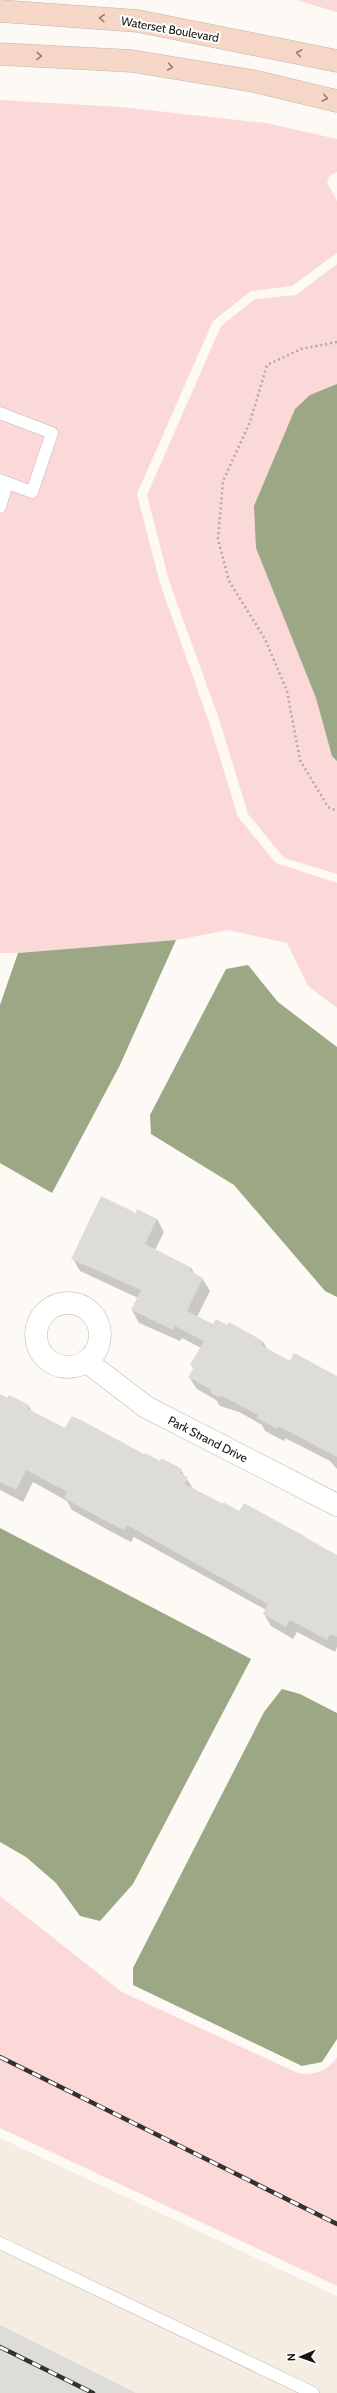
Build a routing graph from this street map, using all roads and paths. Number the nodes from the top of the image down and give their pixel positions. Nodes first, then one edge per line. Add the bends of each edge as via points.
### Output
1 (0, 11) edge
2 (0, 54) edge
3 (337, 61) edge
4 (337, 101) edge
5 (337, 342) edge
6 (0, 413) edge
7 (4, 482) edge
8 (0, 507) edge
9 (337, 810) edge
10 (86, 1362) dead end
11 (337, 1505) edge
12 (0, 2243) edge
13 (313, 2393) edge

3 -> 1 street, Waterset Boulevard via 138,21
2 -> 4 street via 132,61 253,81
5 - 9 path via 301,349 267,365 250,422 223,482 218,539 228,581 265,639 287,692 300,760 328,808
6 - 7 lane via 52,433 32,492
7 - 8 lane
10 - 11 street, Park Strand Drive via 146,1407
12 - 13 lane

